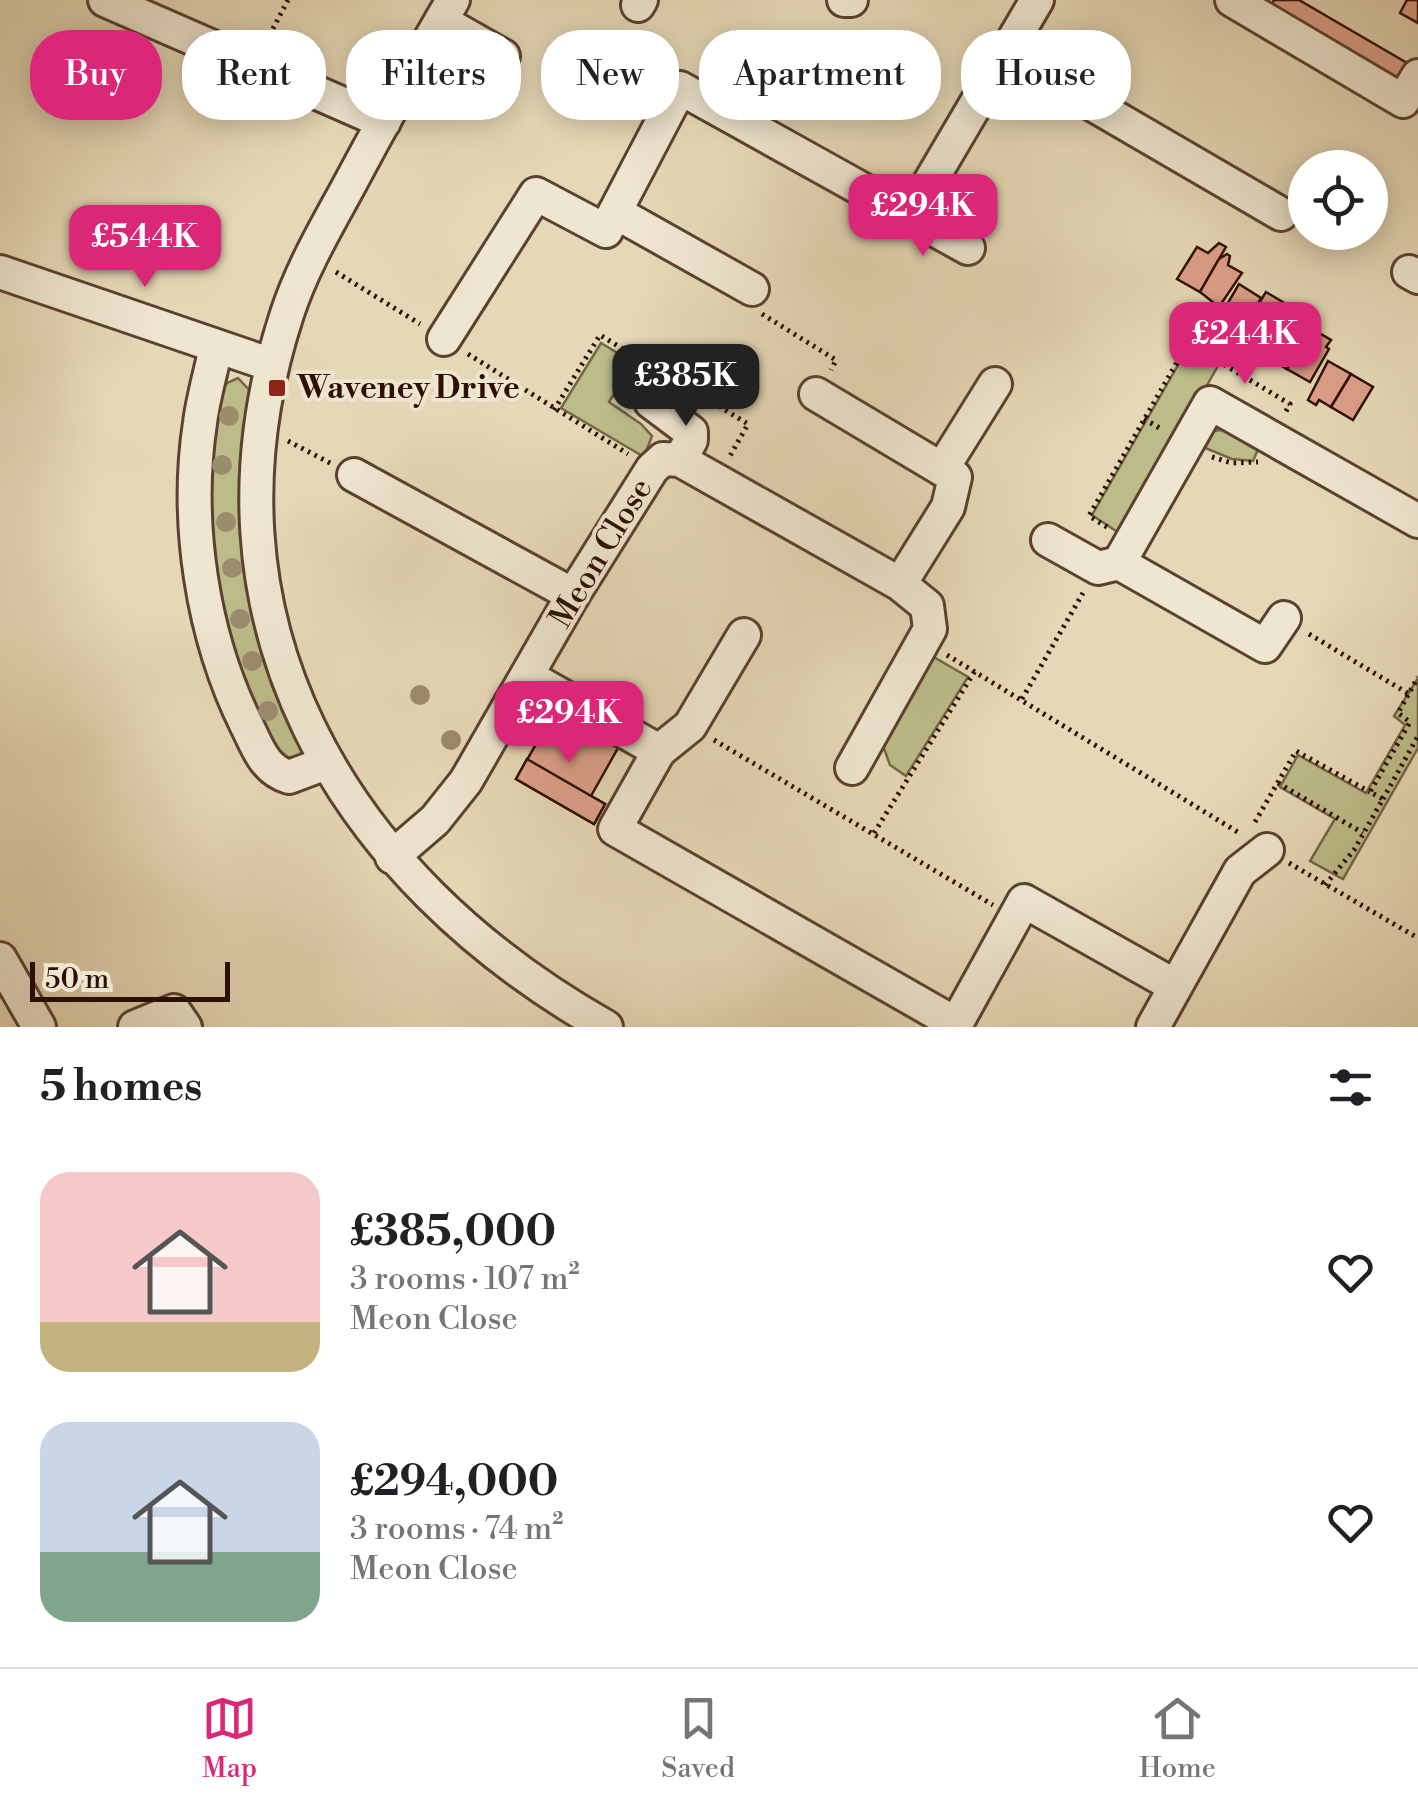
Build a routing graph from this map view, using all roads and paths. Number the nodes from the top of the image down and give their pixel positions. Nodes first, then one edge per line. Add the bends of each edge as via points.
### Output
1 (105, 0) edge
2 (288, 0) edge
3 (1232, 0) edge
4 (640, 3) edge
5 (1027, 4) edge
6 (447, 11) edge
7 (272, 30) edge
8 (471, 30) edge
9 (1016, 30) edge
10 (182, 35) edge
11 (1418, 76) edge
12 (680, 88) junction
13 (326, 98) edge
14 (967, 120) edge
15 (1119, 120) edge
16 (384, 122) junction
17 (616, 212) junction
18 (1281, 214) dead end
19 (910, 216) junction
20 (968, 248) dead end
21 (310, 256) junction
22 (0, 272) edge
23 (752, 289) joint
24 (444, 338) junction
25 (216, 347) junction
26 (272, 365) junction
27 (995, 384) dead end
28 (816, 394) joint
29 (651, 402) dead end
30 (259, 426) junction
31 (666, 464) junction
32 (942, 469) junction
33 (354, 475) joint
34 (1418, 521) edge
35 (1048, 540) dead end
36 (1108, 566) junction
37 (900, 584) junction
38 (573, 595) junction
39 (1284, 618) joint
40 (744, 635) dead end
41 (923, 641) junction
42 (975, 671) junction
43 (527, 676) junction
44 (1418, 677) edge
45 (1409, 694) junction
46 (1022, 699) junction
47 (1410, 722) junction
48 (690, 726) junction
49 (1418, 726) edge
50 (1418, 736) edge
51 (658, 751) junction
52 (326, 762) junction
53 (852, 768) dead end
54 (1278, 783) junction
55 (1370, 792) junction
56 (1383, 799) junction
57 (874, 833) junction
58 (1363, 833) junction
59 (1257, 844) junction
60 (392, 857) junction
61 (1326, 885) junction
62 (1014, 918) junction
63 (1418, 938) edge
64 (0, 959) edge
65 (1175, 986) junction
66 (39, 1027) edge
67 (135, 1027) edge
68 (185, 1027) edge
69 (606, 1027) edge
70 (1153, 1027) edge

1 - 10 street
2 - 7 path
3 - 11 street via 1403,101
4 - 12 path via 623,32 656,52 648,68
5 - 9 street
6 - 8 street
6 - 16 street
12 - 17 street
12 - 19 street
13 - 16 street
14 - 19 street
15 - 18 street
16 - 21 street
17 - 23 street
17 - 24 street via 606,232 536,194
19 - 20 street
21 - 24 path
21 - 26 street
22 - 25 street
23 - 28 path via 744,303 836,360
24 - 31 path
25 - 26 street
25 - 52 street via 200,424 196,500 204,592 218,650 266,765 288,777
26 - 30 street
27 - 32 street
28 - 32 street
29 - 31 street, Meon Close via 691,432 692,440
30 - 33 path
30 - 52 street via 258,549 266,602 286,670
31 - 37 street, Meon Close
31 - 38 street, Meon Close
32 - 37 street via 955,477 948,508
33 - 38 street
34 - 36 street via 1210,403
35 - 36 street
36 - 39 street via 1265,646
36 - 46 path
37 - 41 street, Meon Close via 927,606 931,618
38 - 43 street, Meon Close
39 - 45 path
40 - 48 street
41 - 42 path
41 - 53 street
42 - 46 path
42 - 57 path
43 - 51 street
43 - 60 street, Meon Close via 452,801
44 - 45 path
45 - 47 path via 1398,713
46 - 59 path
47 - 49 path
47 - 55 path
48 - 51 street
48 - 57 path
50 - 56 path
51 - 62 street via 614,828 956,1024
52 - 60 street
54 - 55 path via 1296,750
54 - 58 path
54 - 59 path
55 - 56 path
56 - 58 path
57 - 62 path
58 - 61 path
59 - 61 path
59 - 65 street
60 - 69 street via 475,940
61 - 63 path
62 - 65 street via 1024,901
64 - 66 street
65 - 70 street
67 - 68 street via 174,1011

